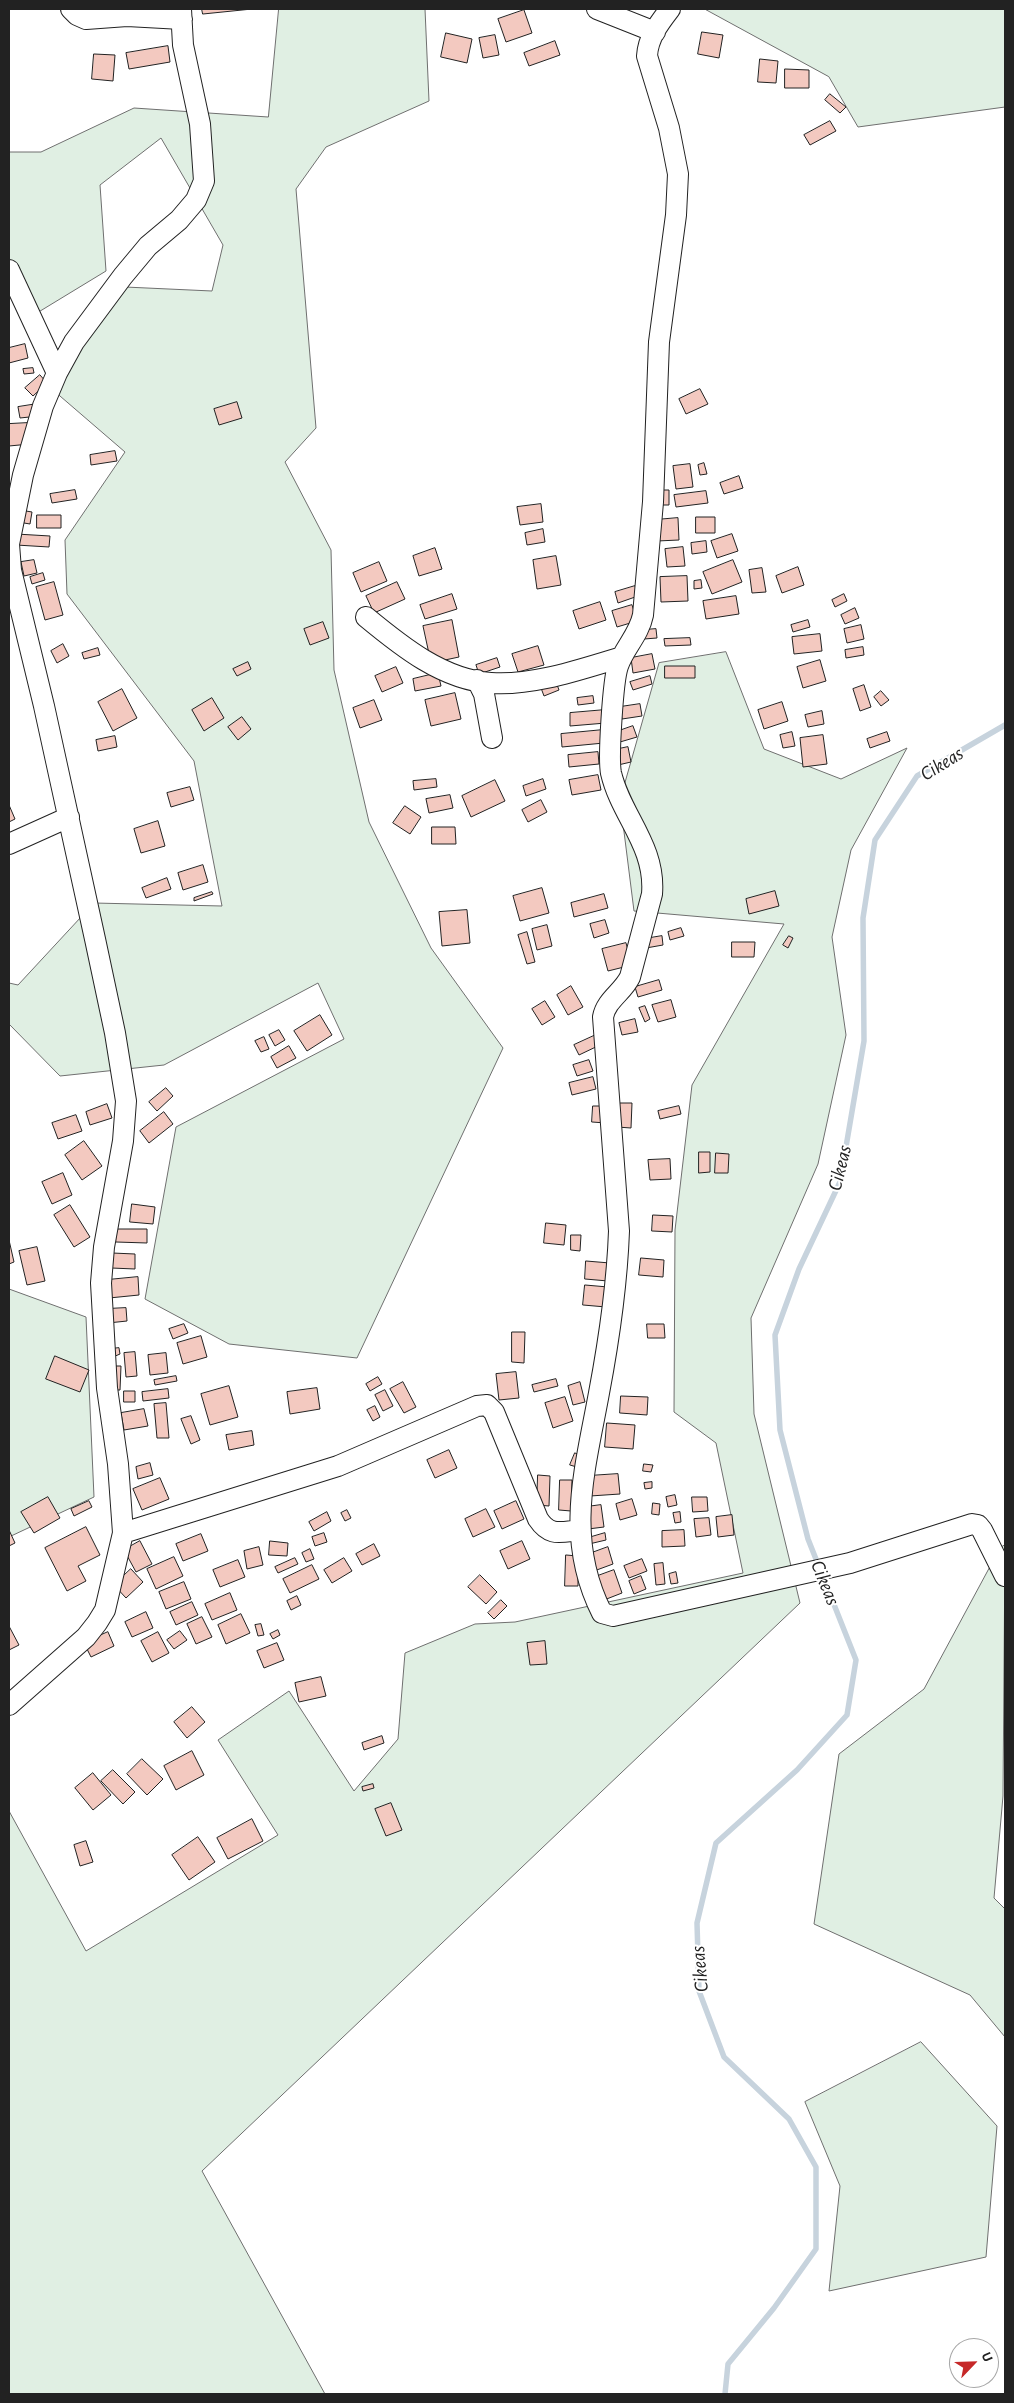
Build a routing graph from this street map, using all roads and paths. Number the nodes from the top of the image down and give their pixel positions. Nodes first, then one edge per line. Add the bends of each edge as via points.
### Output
1 (597, 9) edge
2 (670, 9) edge
3 (78, 14) edge
4 (182, 14) edge
5 (655, 32) junction
6 (9, 270) edge
7 (57, 373) junction
8 (366, 617) dead end
9 (622, 657) junction
10 (477, 680) junction
11 (492, 738) dead end
12 (68, 817) junction
13 (9, 844) edge
14 (580, 1530) junction
15 (123, 1533) junction
16 (1005, 1576) edge
17 (9, 1705) edge

1 - 5 street
2 - 5 street
3 - 4 street
4 - 7 street via 183,45 200,124 204,181 196,200 179,220 148,246 123,276 74,342
5 - 9 street via 647,56 676,157 678,192 659,342 653,502 643,615 641,626
6 - 7 street
7 - 12 street via 43,406 23,475 10,544 11,570
8 - 10 street via 399,644 433,664
9 - 10 street via 577,670 508,683
9 - 14 street via 617,667 611,770 646,850 653,880 630,977 606,1006 603,1016 619,1231 618,1258 580,1501
10 - 11 street via 484,694
12 - 13 street
12 - 15 street via 116,1033 126,1101 101,1283 101,1320
14 - 15 street via 556,1533 545,1529 494,1412 487,1405 477,1406 338,1466
14 - 16 street via 596,1602 607,1616 628,1614 850,1563 972,1524 982,1530
15 - 17 street via 104,1610 97,1623 86,1637

